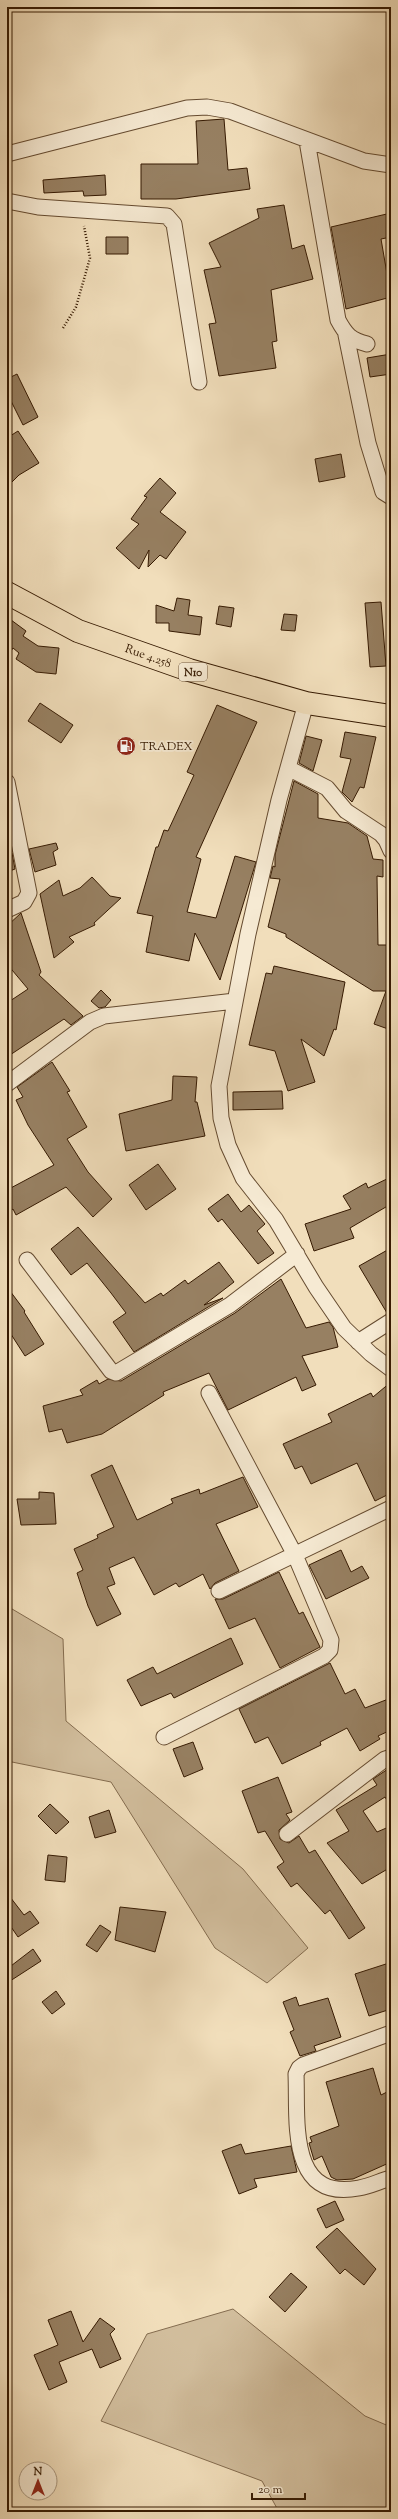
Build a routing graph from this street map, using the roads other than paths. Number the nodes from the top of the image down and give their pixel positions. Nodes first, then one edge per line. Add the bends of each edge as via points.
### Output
1 (307, 141) junction
2 (7, 154) edge
3 (391, 165) edge
4 (7, 201) edge
5 (346, 335) junction
6 (367, 344) dead end
7 (199, 382) dead end
8 (391, 497) edge
9 (7, 593) edge
10 (306, 703) junction
11 (391, 716) edge
12 (288, 768) junction
13 (7, 782) edge
14 (391, 850) edge
15 (7, 910) edge
16 (235, 1001) junction
17 (7, 1084) edge
18 (297, 1254) junction
19 (27, 1260) dead end
20 (391, 1321) edge
21 (358, 1342) junction
22 (391, 1369) edge
23 (209, 1393) dead end
24 (391, 1508) edge
25 (295, 1555) junction
26 (219, 1591) dead end
27 (164, 1737) dead end
28 (391, 1757) edge
29 (287, 1834) dead end
30 (391, 2033) edge
31 (391, 2178) edge

1 - 2 street via 230,111 207,107 187,108
1 - 3 street via 364,161
1 - 5 street via 334,303 338,320
4 - 7 street via 38,207 167,216 174,224
5 - 6 street
5 - 8 street via 368,443 383,492
9 - 10 highway, Rue 4.258 / N10 via 78,631 189,670
10 - 11 highway, Rue 4.258 / N10
10 - 12 street
12 - 14 street via 327,788 346,811 381,834
12 - 16 street via 248,934
13 - 15 street via 29,893 24,902
16 - 17 street via 104,1016 90,1022
16 - 18 street via 218,1086 221,1118 228,1145 243,1178 276,1220
18 - 19 street via 230,1305 116,1374 111,1371
18 - 21 street via 344,1328
20 - 21 street
21 - 22 street
23 - 25 street
24 - 25 street
25 - 26 street
25 - 27 street via 331,1640 330,1650 324,1656
28 - 29 street
30 - 31 street via 303,2065 298,2068 296,2074 301,2157 307,2172 319,2183 341,2188 358,2188

